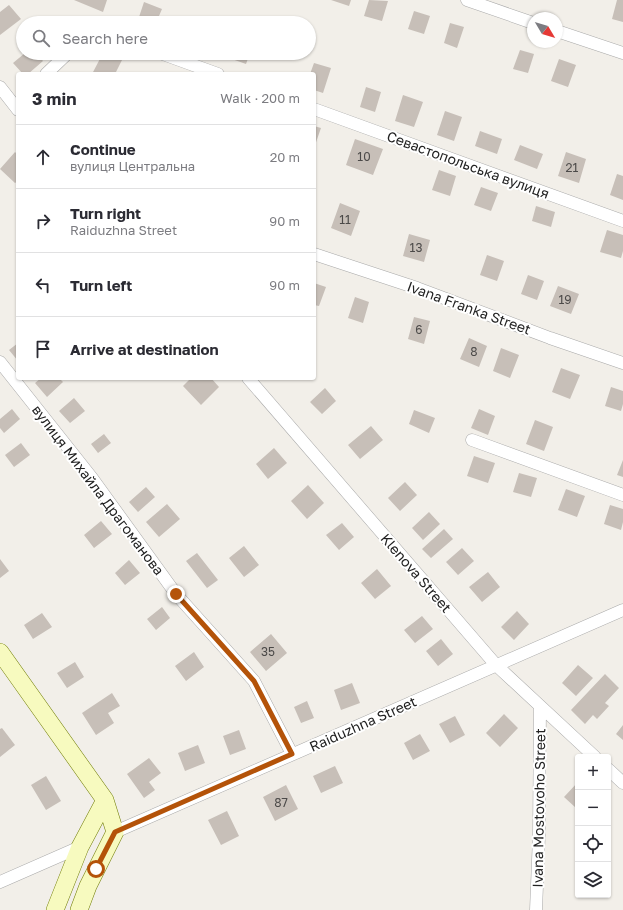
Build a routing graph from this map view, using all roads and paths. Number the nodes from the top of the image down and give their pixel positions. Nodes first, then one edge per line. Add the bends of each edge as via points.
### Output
1 (467, 0) edge
2 (527, 21) edge
3 (563, 33) edge
4 (623, 53) edge
5 (61, 60) edge
6 (179, 60) edge
7 (48, 72) edge
8 (212, 72) edge
9 (0, 87) edge
10 (16, 105) edge
11 (316, 110) edge
12 (623, 221) edge
13 (316, 255) edge
14 (0, 362) edge
15 (623, 363) edge
16 (250, 380) edge
17 (472, 440) dead end
18 (623, 495) edge
19 (623, 610) edge
20 (0, 652) edge
21 (496, 665) junction
22 (540, 706) junction
23 (292, 754) junction
24 (592, 754) edge
25 (611, 772) edge
26 (623, 783) edge
27 (105, 800) junction
28 (115, 832) junction
29 (80, 847) junction
30 (0, 882) edge
31 (55, 910) edge
32 (79, 910) edge
33 (536, 910) edge

1 - 2 street
3 - 4 street
5 - 7 street
6 - 8 street
9 - 10 street
11 - 12 street, Севастопольська вулиця
13 - 15 street, Ivana Franka Street via 417,288
14 - 23 street, вулиця Михайла Драгоманова via 92,478 176,594 254,681
16 - 21 street, Klenova Street
17 - 18 street
19 - 21 street, Raiduzhna Street
20 - 27 street
21 - 22 street, Klenova Street
21 - 23 street, Raiduzhna Street
22 - 24 street, Klenova Street
22 - 33 street, Ivana Mostovoho Street
23 - 28 street, Raiduzhna Street
25 - 26 street
27 - 28 street
27 - 29 street
28 - 29 street, Raiduzhna Street
28 - 32 street
29 - 30 street
29 - 31 street

